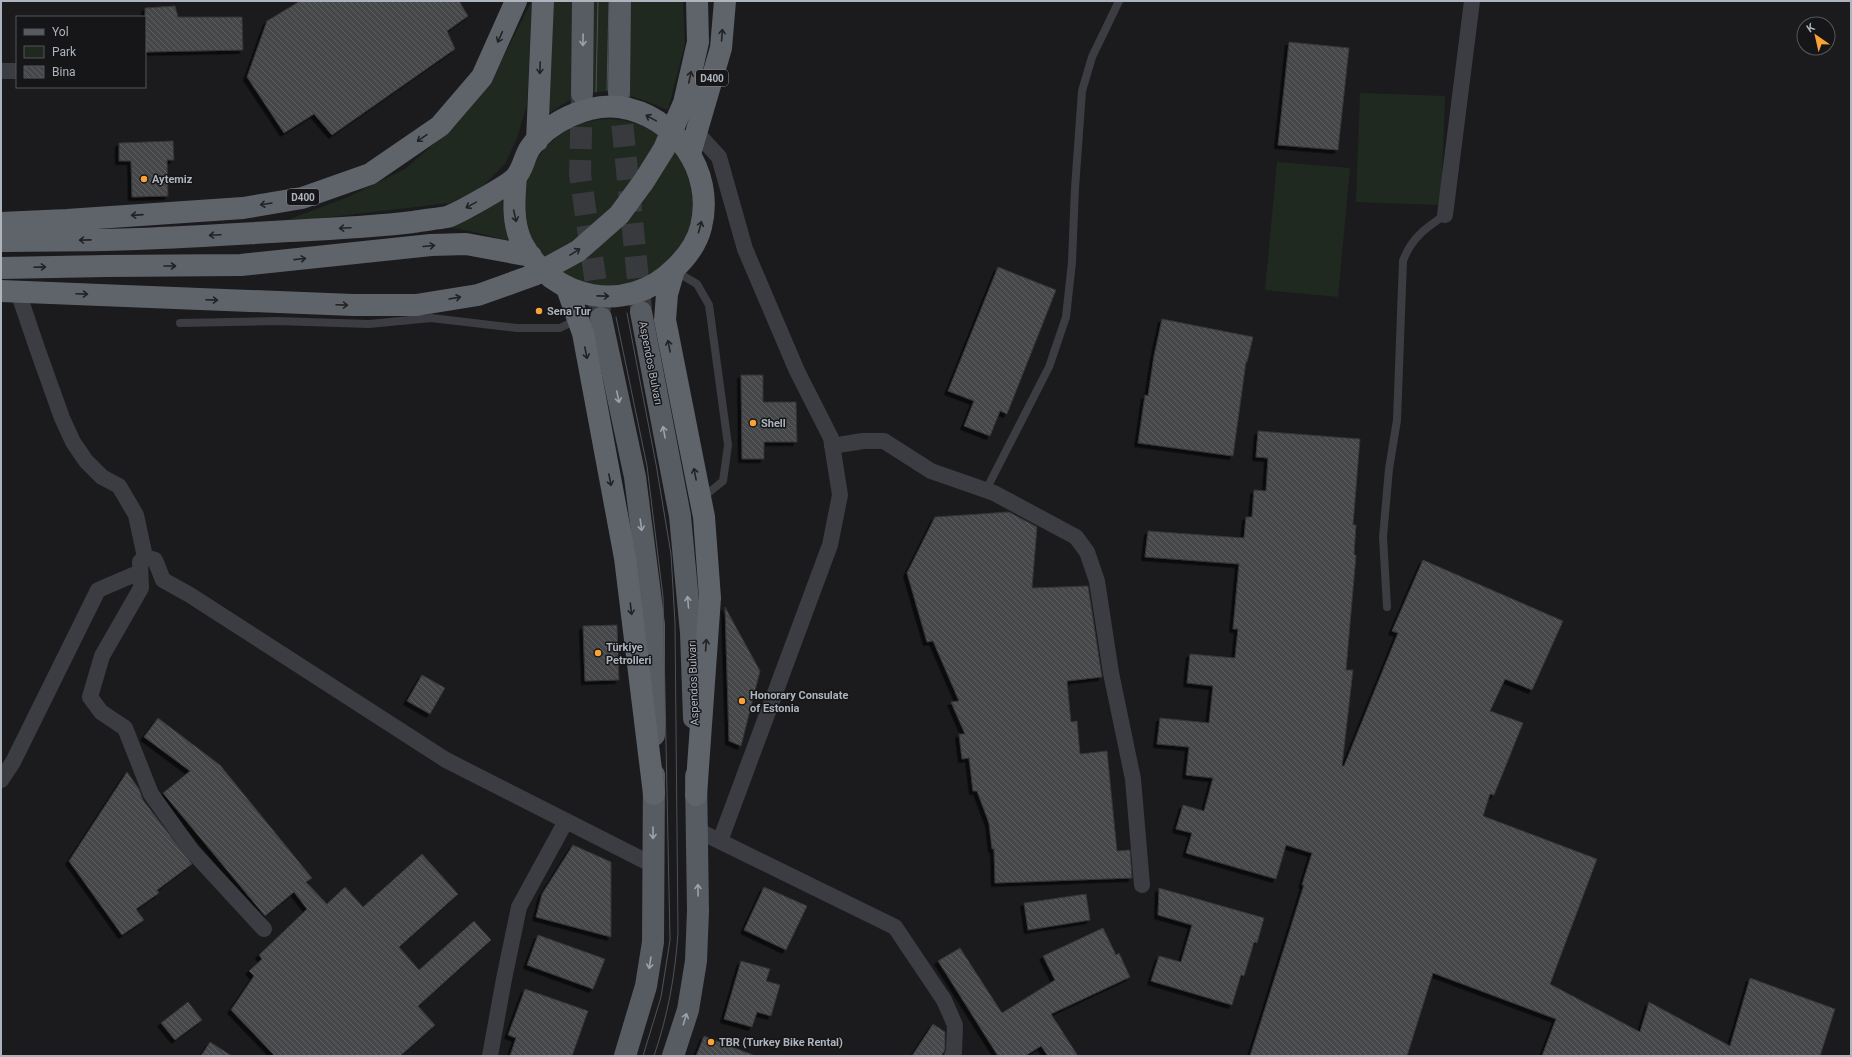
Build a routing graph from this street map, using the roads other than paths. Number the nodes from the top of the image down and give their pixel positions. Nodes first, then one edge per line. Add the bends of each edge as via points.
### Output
1 (516, 1) edge
2 (543, 1) edge
3 (584, 1) edge
4 (620, 1) edge
5 (697, 1) edge
6 (725, 1) edge
7 (1119, 1) edge
8 (1472, 1) edge
9 (1, 71) edge
10 (16, 71) edge
11 (582, 92) tunnel mouth
12 (619, 92) tunnel mouth
13 (696, 132) junction
14 (537, 141) junction
15 (690, 154) junction
16 (516, 177) junction
17 (1445, 216) joint
18 (1, 223) edge
19 (1, 241) edge
20 (531, 256) junction
21 (1, 268) edge
22 (674, 270) junction
23 (567, 288) junction
24 (10, 291) edge
25 (642, 312) tunnel mouth
26 (601, 318) tunnel mouth
27 (578, 319) junction
28 (180, 323) dead end
29 (832, 446) junction
30 (986, 490) junction
31 (700, 500) junction
32 (142, 565) junction
33 (1387, 607) dead end
34 (1, 780) edge
35 (654, 794) junction
36 (696, 795) junction
37 (566, 821) junction
38 (697, 830) junction
39 (720, 841) junction
40 (653, 865) junction
41 (1142, 885) dead end
42 (264, 929) dead end
43 (490, 1056) edge
44 (625, 1056) edge
45 (673, 1056) edge
46 (952, 1056) edge

1 -> 18 highway, D400 via 482,77 440,126 370,174 302,198 243,208
2 -> 14 highway
3 -> 11 main road
4 - 12 main road
24 -> 5 highway, bridge via 353,305 416,305 478,294 534,275 578,251 619,214 664,150 684,104 698,42
13 -> 6 highway, D400 via 722,48
7 - 30 lane via 1092,57 1082,91 1072,262 1066,317 1049,367
8 - 17 street
9 - 10 street
13 - 15 highway, D400
13 - 29 street via 719,156 745,249
15 -> 14 highway via 677,135 650,116 618,107 584,110 554,124
14 - 16 highway via 531,147
22 -> 15 highway via 686,257 701,227 704,194 696,162
16 -> 19 highway via 449,217 382,226 136,239
16 -> 20 highway via 513,210 521,242
17 - 33 lane via 1416,236 1403,261 1397,420 1389,469 1383,537
21 -> 20 highway via 241,266 466,244
20 - 23 highway via 540,269
23 -> 22 highway via 600,297 633,294 663,281
31 -> 22 highway via 664,320 667,294
22 - 31 lane via 697,284 709,305 728,445 724,481
23 - 27 highway
24 - 32 street via 73,442 86,461 102,477 119,486 136,515
36 -> 25 main road, Aspendos Bulvarı via 691,633 680,516
26 -> 35 main road via 635,477 654,625
27 - 28 lane via 560,328 517,328 431,318 369,324 277,321
27 -> 35 highway via 625,558
29 - 30 street via 863,441 884,441 931,471
29 - 39 street via 840,495 830,545
30 - 41 street via 1076,537 1087,552 1097,581 1111,673 1133,779
36 -> 31 highway via 710,598 704,517
32 - 34 street via 98,590 13,762
32 - 37 street via 155,560 163,580 190,594 446,760
32 - 42 street via 141,588 102,656 90,697 100,712 125,728 151,794 192,851
35 -> 40 main road
36 - 38 main road, Aspendos Bulvarı
37 - 40 street
37 - 43 street via 519,907
38 - 39 street
45 -> 38 main road, Aspendos Bulvarı via 688,1010 696,962
39 - 46 street via 895,927 944,1000 955,1025
40 -> 44 main road via 653,942 646,986

